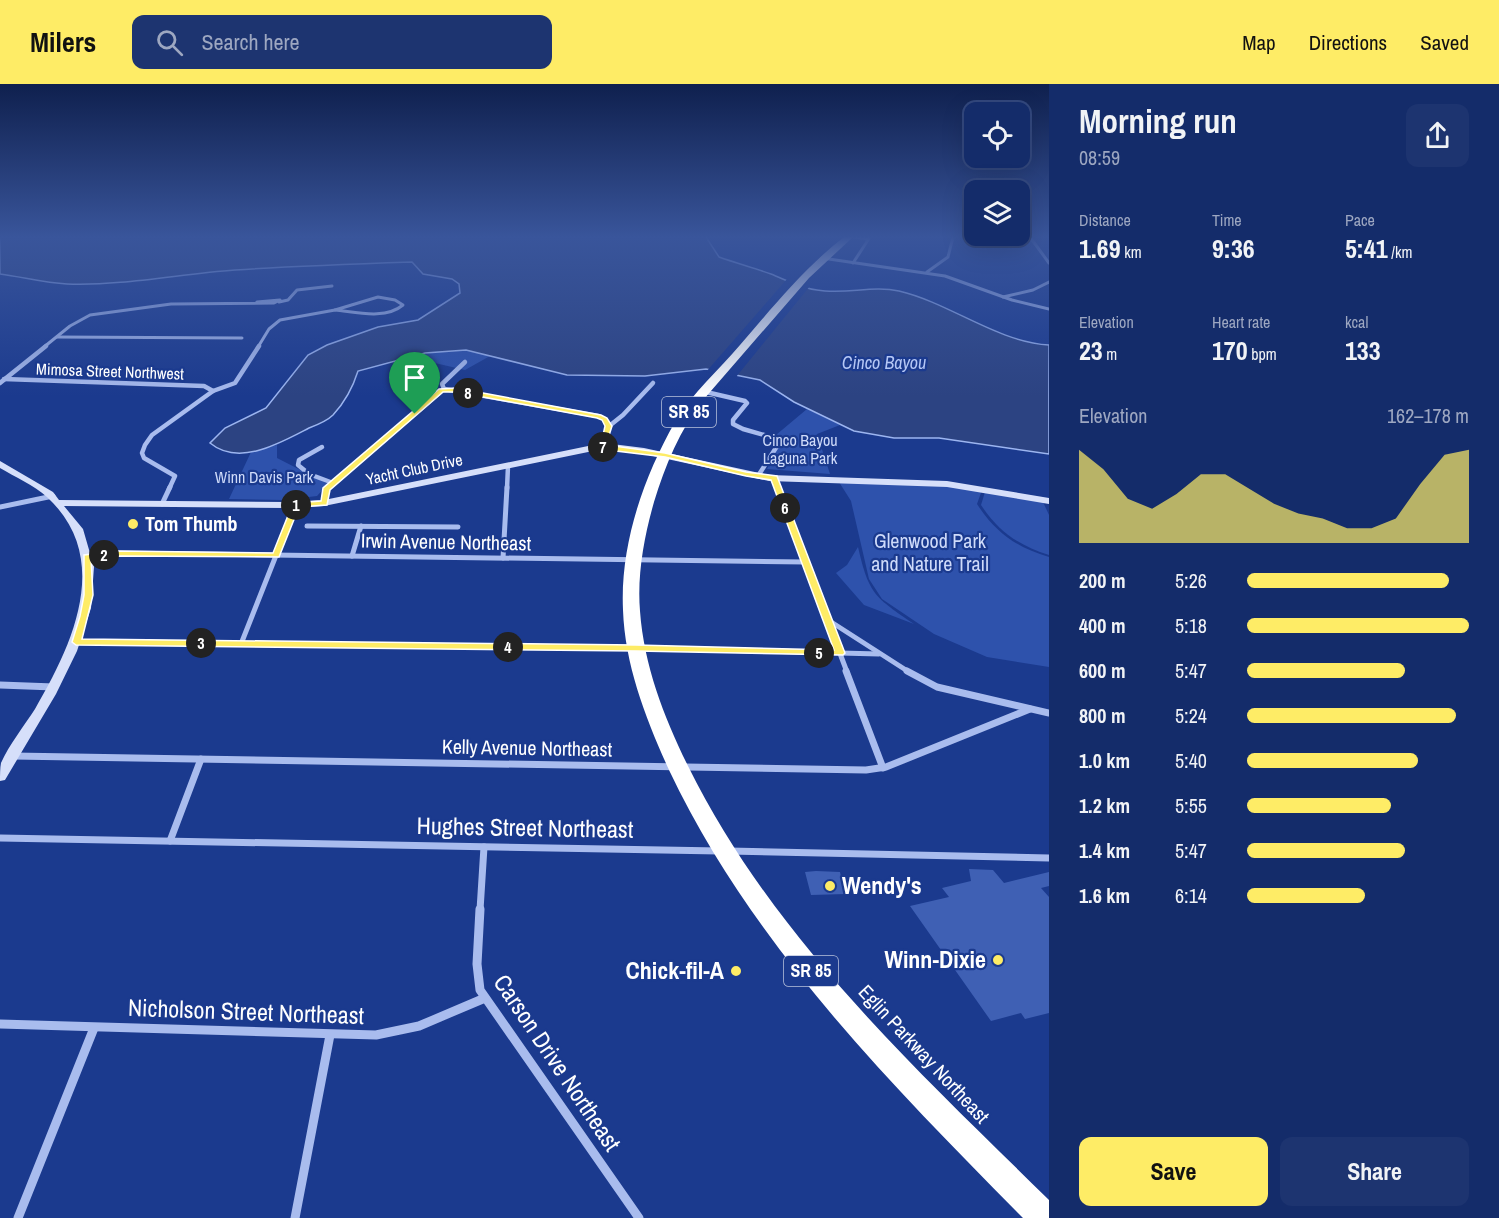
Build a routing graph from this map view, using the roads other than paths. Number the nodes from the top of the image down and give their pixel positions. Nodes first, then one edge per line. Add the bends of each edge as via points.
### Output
1 (298, 290) edge
2 (793, 290) edge
3 (984, 290) edge
4 (1035, 290) edge
5 (1003, 297) junction
6 (1049, 309) edge
7 (335, 310) junction
8 (56, 338) junction
9 (242, 338) dead end
10 (465, 362) dead end
11 (2, 381) edge
12 (653, 383) dead end
13 (444, 389) junction
14 (213, 391) junction
15 (706, 392) junction
16 (608, 427) junction
17 (322, 447) dead end
18 (602, 447) junction
19 (665, 455) junction
20 (0, 464) edge
21 (508, 466) junction
22 (758, 476) junction
23 (774, 478) junction
24 (333, 483) junction
25 (56, 500) junction
26 (324, 503) junction
27 (1048, 503) edge
28 (162, 504) junction
29 (296, 505) junction
30 (0, 507) edge
31 (307, 526) dead end
32 (360, 526) junction
33 (458, 527) dead end
34 (276, 555) junction
35 (352, 556) junction
36 (87, 557) junction
37 (503, 558) junction
38 (633, 560) junction
39 (806, 562) junction
40 (828, 620) junction
41 (76, 642) junction
42 (241, 644) junction
43 (636, 648) junction
44 (840, 653) junction
45 (879, 654) junction
46 (0, 685) edge
47 (54, 687) junction
48 (1030, 709) junction
49 (1049, 713) edge
50 (13, 756) junction
51 (201, 759) junction
52 (677, 767) junction
53 (883, 768) junction
54 (0, 776) edge
55 (0, 838) edge
56 (170, 841) junction
57 (484, 847) junction
58 (723, 851) junction
59 (1049, 858) edge
60 (485, 998) junction
61 (0, 1024) edge
62 (94, 1028) junction
63 (330, 1035) junction
64 (18, 1218) edge
65 (295, 1218) edge
66 (639, 1218) edge
67 (1045, 1218) edge

1 - 8 street via 288,300 279,302 171,304 98,313 78,320
2 - 15 highway, Eglin Parkway Northeast / SR 85
3 - 5 street
4 - 5 street
5 - 6 street
7 - 7 street via 377,314 403,305 378,296
7 - 14 street via 291,316 275,323 235,383
8 - 9 street
8 - 11 street
10 - 13 street via 444,382
11 - 14 street, Mimosa Street Northwest via 204,386
12 - 16 street
13 - 16 street via 598,416 605,419
13 - 24 street
14 - 28 street via 145,443 145,461 175,476
15 - 19 highway, Eglin Parkway Northeast / SR 85 via 681,421
15 - 22 street via 745,401 733,424 778,439
16 - 18 street
17 - 24 street via 297,462 309,474
18 - 19 main road, Yacht Club Drive
18 - 21 main road, Yacht Club Drive
19 - 22 main road, Yacht Club Drive
19 - 38 highway, Eglin Parkway Northeast / SR 85 via 648,500
20 - 25 main road via 28,478
21 - 26 main road, Yacht Club Drive
21 - 37 street
22 - 23 main road, Yacht Club Drive
23 - 27 main road, Yacht Club Drive via 947,484
23 - 39 street
24 - 26 street via 326,489
25 - 28 main road, Yacht Club Drive
25 - 30 street
25 - 36 main road via 78,531
26 - 29 main road, Yacht Club Drive
28 - 29 main road, Yacht Club Drive
29 - 34 street
31 - 32 street
32 - 33 street
32 - 35 street
34 - 35 street, Irwin Avenue Northeast
34 - 36 street, Irwin Avenue Northeast via 117,553
34 - 42 street
35 - 37 street, Irwin Avenue Northeast
36 - 41 main road via 88,595
37 - 38 street, Irwin Avenue Northeast
38 - 39 street, Irwin Avenue Northeast
38 - 43 highway, Eglin Parkway Northeast / SR 85 via 631,608
39 - 40 street
40 - 44 street
40 - 45 street
41 - 42 street
41 - 47 main road
42 - 43 street
43 - 44 street
43 - 52 highway, Eglin Parkway Northeast / SR 85 via 653,712
44 - 45 street
44 - 53 street
45 - 48 street via 937,687
46 - 47 street
47 - 50 main road
48 - 49 street
48 - 53 street, Kelly Avenue Northeast
50 - 51 street, Kelly Avenue Northeast
50 - 54 main road
51 - 52 street, Kelly Avenue Northeast
51 - 56 street
52 - 53 street, Kelly Avenue Northeast
52 - 58 highway, Eglin Parkway Northeast / SR 85
55 - 56 street, Hughes Street Northeast
56 - 57 street, Hughes Street Northeast
57 - 58 street, Hughes Street Northeast
57 - 60 street, Carson Drive Northeast via 477,979
58 - 59 street, Hughes Street Northeast
58 - 67 highway, Eglin Parkway Northeast / SR 85 via 793,948 860,1028
60 - 63 street, Nicholson Street Northeast via 404,1032
60 - 66 street, Carson Drive Northeast
61 - 62 street, Nicholson Street Northeast
62 - 63 street, Nicholson Street Northeast
62 - 64 street
63 - 65 street

